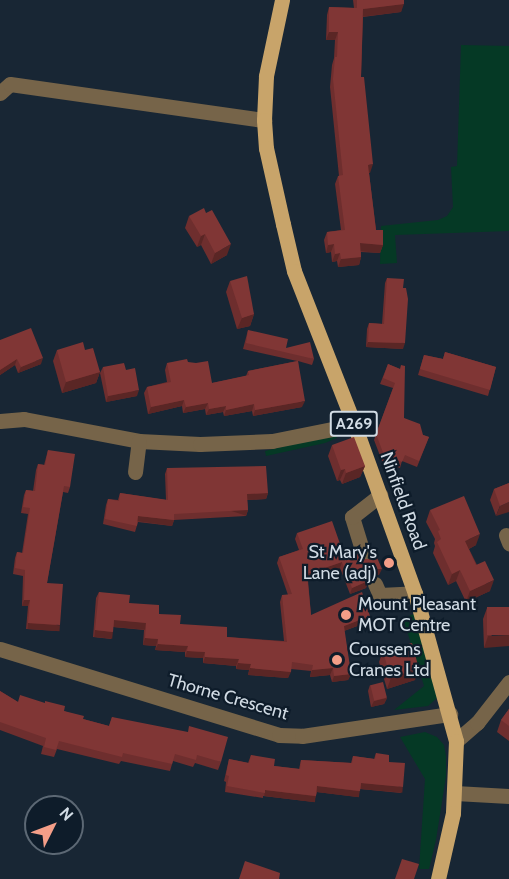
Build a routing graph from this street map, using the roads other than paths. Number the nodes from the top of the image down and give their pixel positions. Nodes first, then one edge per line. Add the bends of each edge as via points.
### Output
1 (282, 0) edge
2 (0, 93) edge
3 (264, 120) junction
4 (0, 421) edge
5 (342, 428) dead end
6 (139, 441) junction
7 (135, 472) dead end
8 (381, 495) junction
9 (364, 556) edge
10 (375, 584) dead end
11 (415, 593) junction
12 (0, 649) edge
13 (509, 682) edge
14 (450, 714) junction
15 (456, 741) junction
16 (455, 793) junction
17 (509, 796) edge
18 (438, 879) edge

1 - 3 main road, Ninfield Road / A269 via 266,76
2 - 3 street via 10,84
3 - 8 main road, Ninfield Road / A269 via 266,148 294,271
4 - 6 street via 24,419
5 - 6 street via 272,441
6 - 7 street
8 - 9 street via 352,518
8 - 11 main road, Ninfield Road / A269
10 - 11 street via 380,595
11 - 14 main road, Ninfield Road / A269
12 - 14 street, Thorne Crescent via 279,735 302,736
13 - 15 street via 477,723
14 - 15 main road, Ninfield Road / A269
15 - 16 main road, Ninfield Road / A269
16 - 17 street
16 - 18 main road, Ninfield Road / A269

